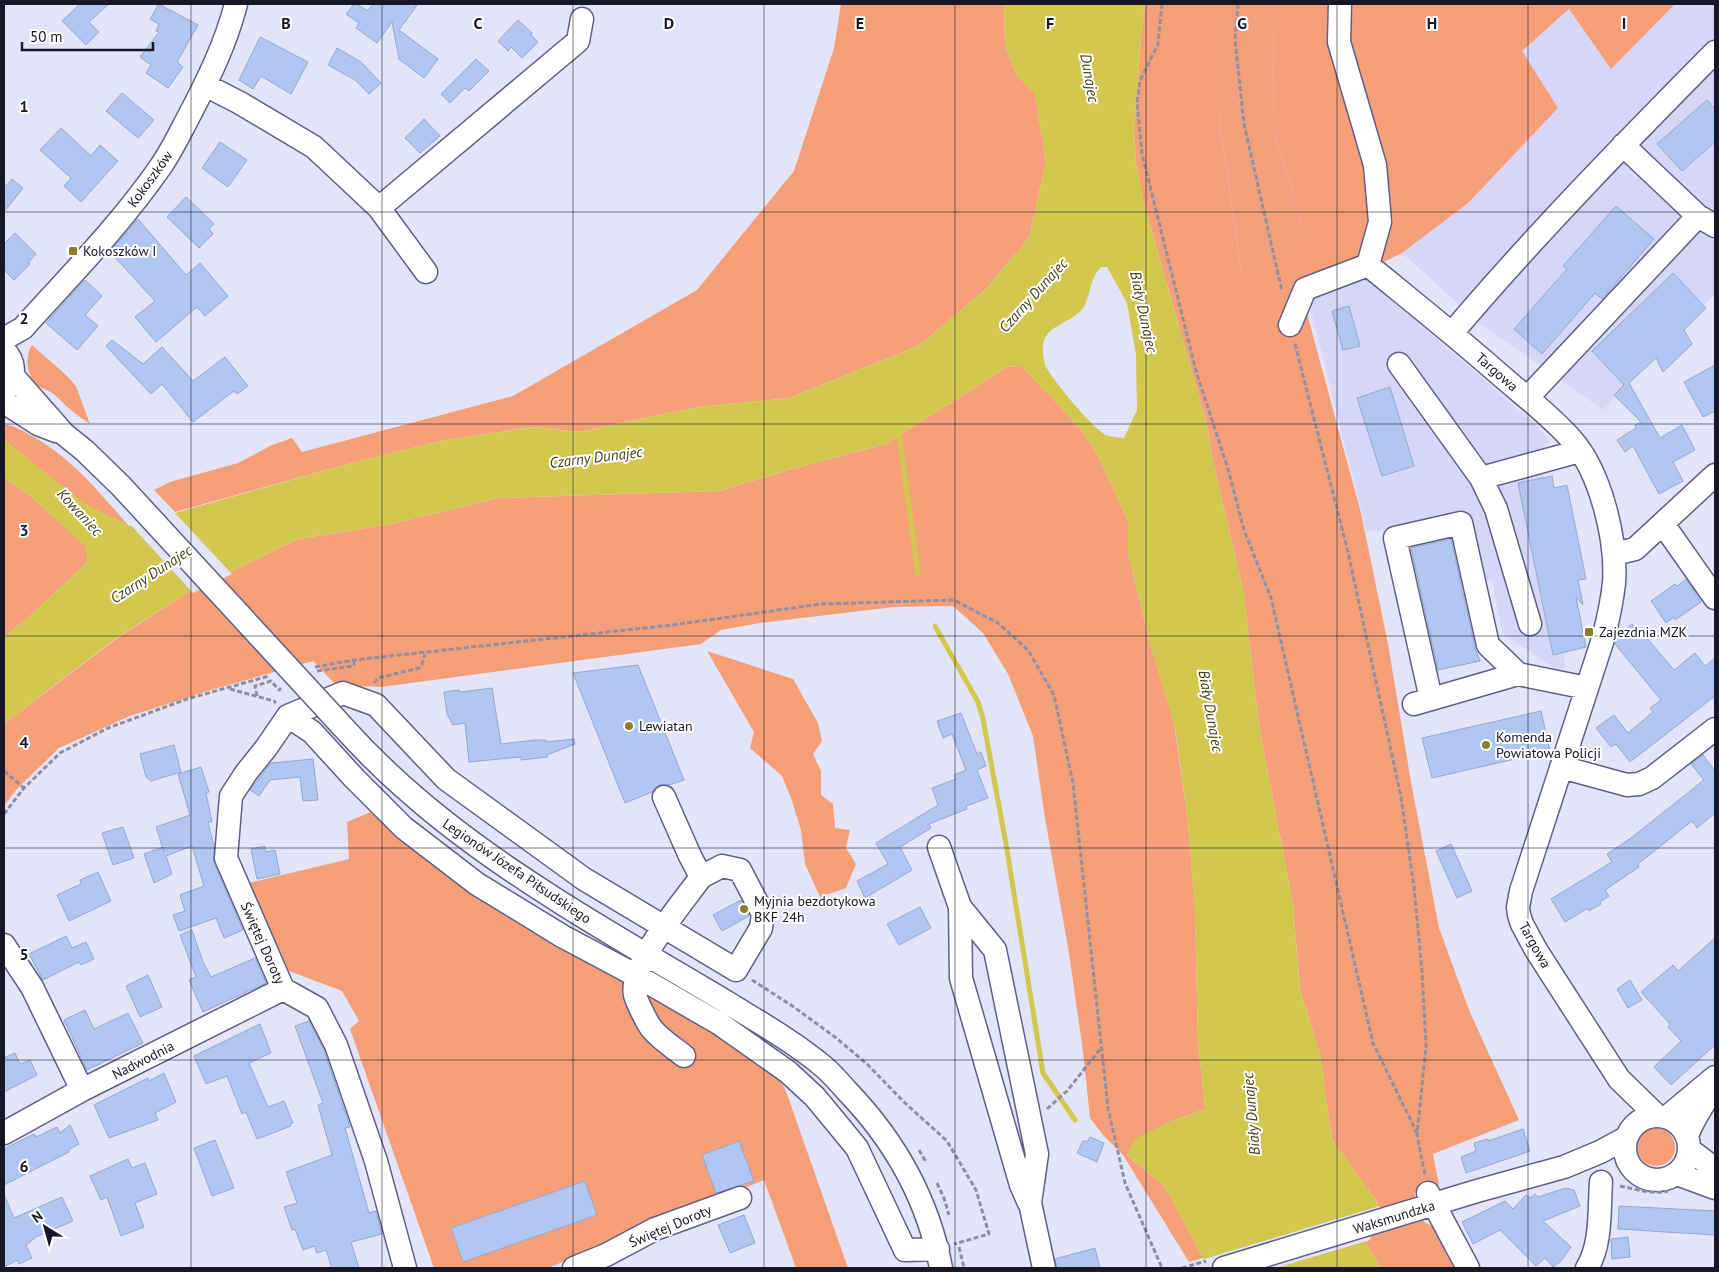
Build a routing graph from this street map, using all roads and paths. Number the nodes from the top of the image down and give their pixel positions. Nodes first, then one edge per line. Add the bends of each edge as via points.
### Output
1 (236, 4) edge
2 (1162, 4) edge
3 (1238, 4) edge
4 (1340, 4) edge
5 (582, 19) dead end
6 (1715, 52) edge
7 (205, 85) junction
8 (1623, 145) junction
9 (379, 208) junction
10 (1707, 221) edge
11 (1368, 264) junction
12 (426, 272) dead end
13 (1290, 325) junction
14 (23, 328) junction
15 (1452, 333) junction
16 (4, 339) edge
17 (1399, 364) dead end
18 (8, 370) edge
19 (1527, 398) junction
20 (4, 402) edge
21 (64, 434) junction
22 (1580, 452) junction
23 (1715, 475) edge
24 (1481, 478) junction
25 (1663, 524) junction
26 (1614, 554) junction
27 (1715, 598) edge
28 (1530, 624) dead end
29 (425, 654) junction
30 (354, 660) junction
31 (315, 667) dead end
32 (314, 672) dead end
33 (277, 674) dead end
34 (1518, 674) junction
35 (282, 686) dead end
36 (1587, 688) junction
37 (229, 689) junction
38 (257, 696) junction
39 (362, 700) junction
40 (288, 716) junction
41 (1715, 729) edge
42 (1561, 767) junction
43 (4, 771) edge
44 (24, 788) junction
45 (664, 797) dead end
46 (4, 814) edge
47 (939, 847) dead end
48 (701, 877) junction
49 (960, 906) junction
50 (664, 927) junction
51 (4, 944) edge
52 (646, 955) junction
53 (736, 970) junction
54 (636, 976) junction
55 (283, 989) junction
56 (1101, 1048) junction
57 (684, 1056) dead end
58 (1715, 1077) edge
59 (1619, 1078) junction
60 (1715, 1084) edge
61 (82, 1090) junction
62 (1050, 1107) dead end
63 (1661, 1116) junction
64 (4, 1133) edge
65 (1629, 1133) junction
66 (1418, 1135) junction
67 (1689, 1143) junction
68 (1564, 1167) junction
69 (1631, 1167) junction
70 (1715, 1169) edge
71 (1601, 1182) joint
72 (1675, 1182) junction
73 (1715, 1188) edge
74 (740, 1198) dead end
75 (1431, 1199) junction
76 (1030, 1203) junction
77 (940, 1259) edge
78 (609, 1262) edge
79 (1591, 1267) edge
80 (405, 1268) edge
81 (574, 1268) edge
82 (1044, 1268) edge
83 (1162, 1268) edge
84 (1224, 1268) edge
85 (1468, 1268) edge

1 - 7 street, Kokoszków
2 - 66 path via 1158,44 1140,81 1137,102 1142,154 1196,370 1244,530 1271,598 1373,1043
3 - 13 path via 1235,40 1244,124
4 - 11 street via 1339,42 1375,165 1380,222
5 - 9 street via 578,41
6 - 8 street
7 - 9 street via 314,147
7 - 14 street, Kokoszków via 160,168 122,217
8 - 10 street
8 - 15 street
9 - 12 street
10 - 19 street
11 - 13 street via 1305,289
11 - 15 street, Targowa
13 - 66 path via 1348,552 1401,797 1416,906 1426,1046
14 - 16 street, Kokoszków
14 - 18 street, Kokoszków via 20,344
15 - 19 street, Targowa
17 - 24 street
18 - 21 street, Legionów Józefa Piłsudskiego
19 - 22 street, Targowa via 1562,430
20 - 21 street, Legionów Józefa Piłsudskiego via 38,424
21 - 52 street, Legionów Józefa Piłsudskiego, bridge via 121,486 399,784 484,852
22 - 24 street
22 - 26 street, Targowa via 1599,490
23 - 25 street
24 - 28 street via 1496,509
25 - 26 street via 1635,549
25 - 27 street
26 - 36 street, Targowa via 1611,606
29 - 30 path
29 - 39 path via 419,668 378,678
29 - 56 path via 821,604 954,600 998,623 1028,650 1054,695 1073,783
30 - 31 path
30 - 32 path via 354,666
33 - 37 path
34 - 34 street via 1423,701 1396,538 1461,523 1488,645
34 - 36 street
35 - 38 path via 279,690 270,681 255,686
36 - 42 street, Targowa
37 - 38 path
37 - 44 path via 108,728 60,753
38 - 40 path via 274,701
39 - 40 street via 343,693
39 - 50 street via 376,705 446,779 584,879
40 - 54 street via 312,732 404,828 476,884
40 - 55 street, Świętej Doroty via 231,796 226,858
41 - 42 street via 1652,778 1639,784 1627,784
42 - 59 street, Targowa via 1521,891 1519,915 1536,950
43 - 44 path
44 - 46 path
45 - 48 street
47 - 49 street
48 - 50 street
48 - 53 street via 722,866 740,870 763,914 761,928
49 - 76 street via 961,978 1020,1185
49 - 76 street via 995,950 1036,1154
50 - 52 street
50 - 53 street
51 - 61 street via 32,987
52 - 54 street
52 - 77 street, Legionów Józefa Piłsudskiego via 774,1031 825,1067 859,1103 891,1146 920,1195
53 - 77 path via 835,1037 948,1141 976,1190 989,1234
54 - 57 street via 635,994 652,1029
54 - 77 street via 720,1024 788,1072 815,1097 857,1148 905,1250
55 - 61 street, Nadwodnia
55 - 80 street, Świętej Doroty via 317,1008 336,1044 376,1161
56 - 62 path
56 - 83 path via 1108,1108 1125,1183
58 - 63 street
59 - 63 street, Targowa
59 - 65 street, Targowa via 1629,1108
60 - 67 street via 1693,1119
61 - 64 street, Nadwodnia
63 - 65 street via 1643,1119
63 - 67 street via 1679,1124
65 - 68 street, Waksmundzka via 1600,1152
65 - 69 street via 1625,1153
66 - 75 path
67 - 70 street
67 - 72 street via 1686,1164
68 - 69 street, Waksmundzka
68 - 75 street, Waksmundzka
69 - 72 street via 1640,1176
71 - 72 path via 1661,1193
71 - 79 street via 1598,1234
72 - 73 street
74 - 78 street, Świętej Doroty via 655,1229
75 - 84 street, Waksmundzka via 1399,1216
75 - 85 street
76 - 82 street
78 - 81 street, Świętej Doroty

